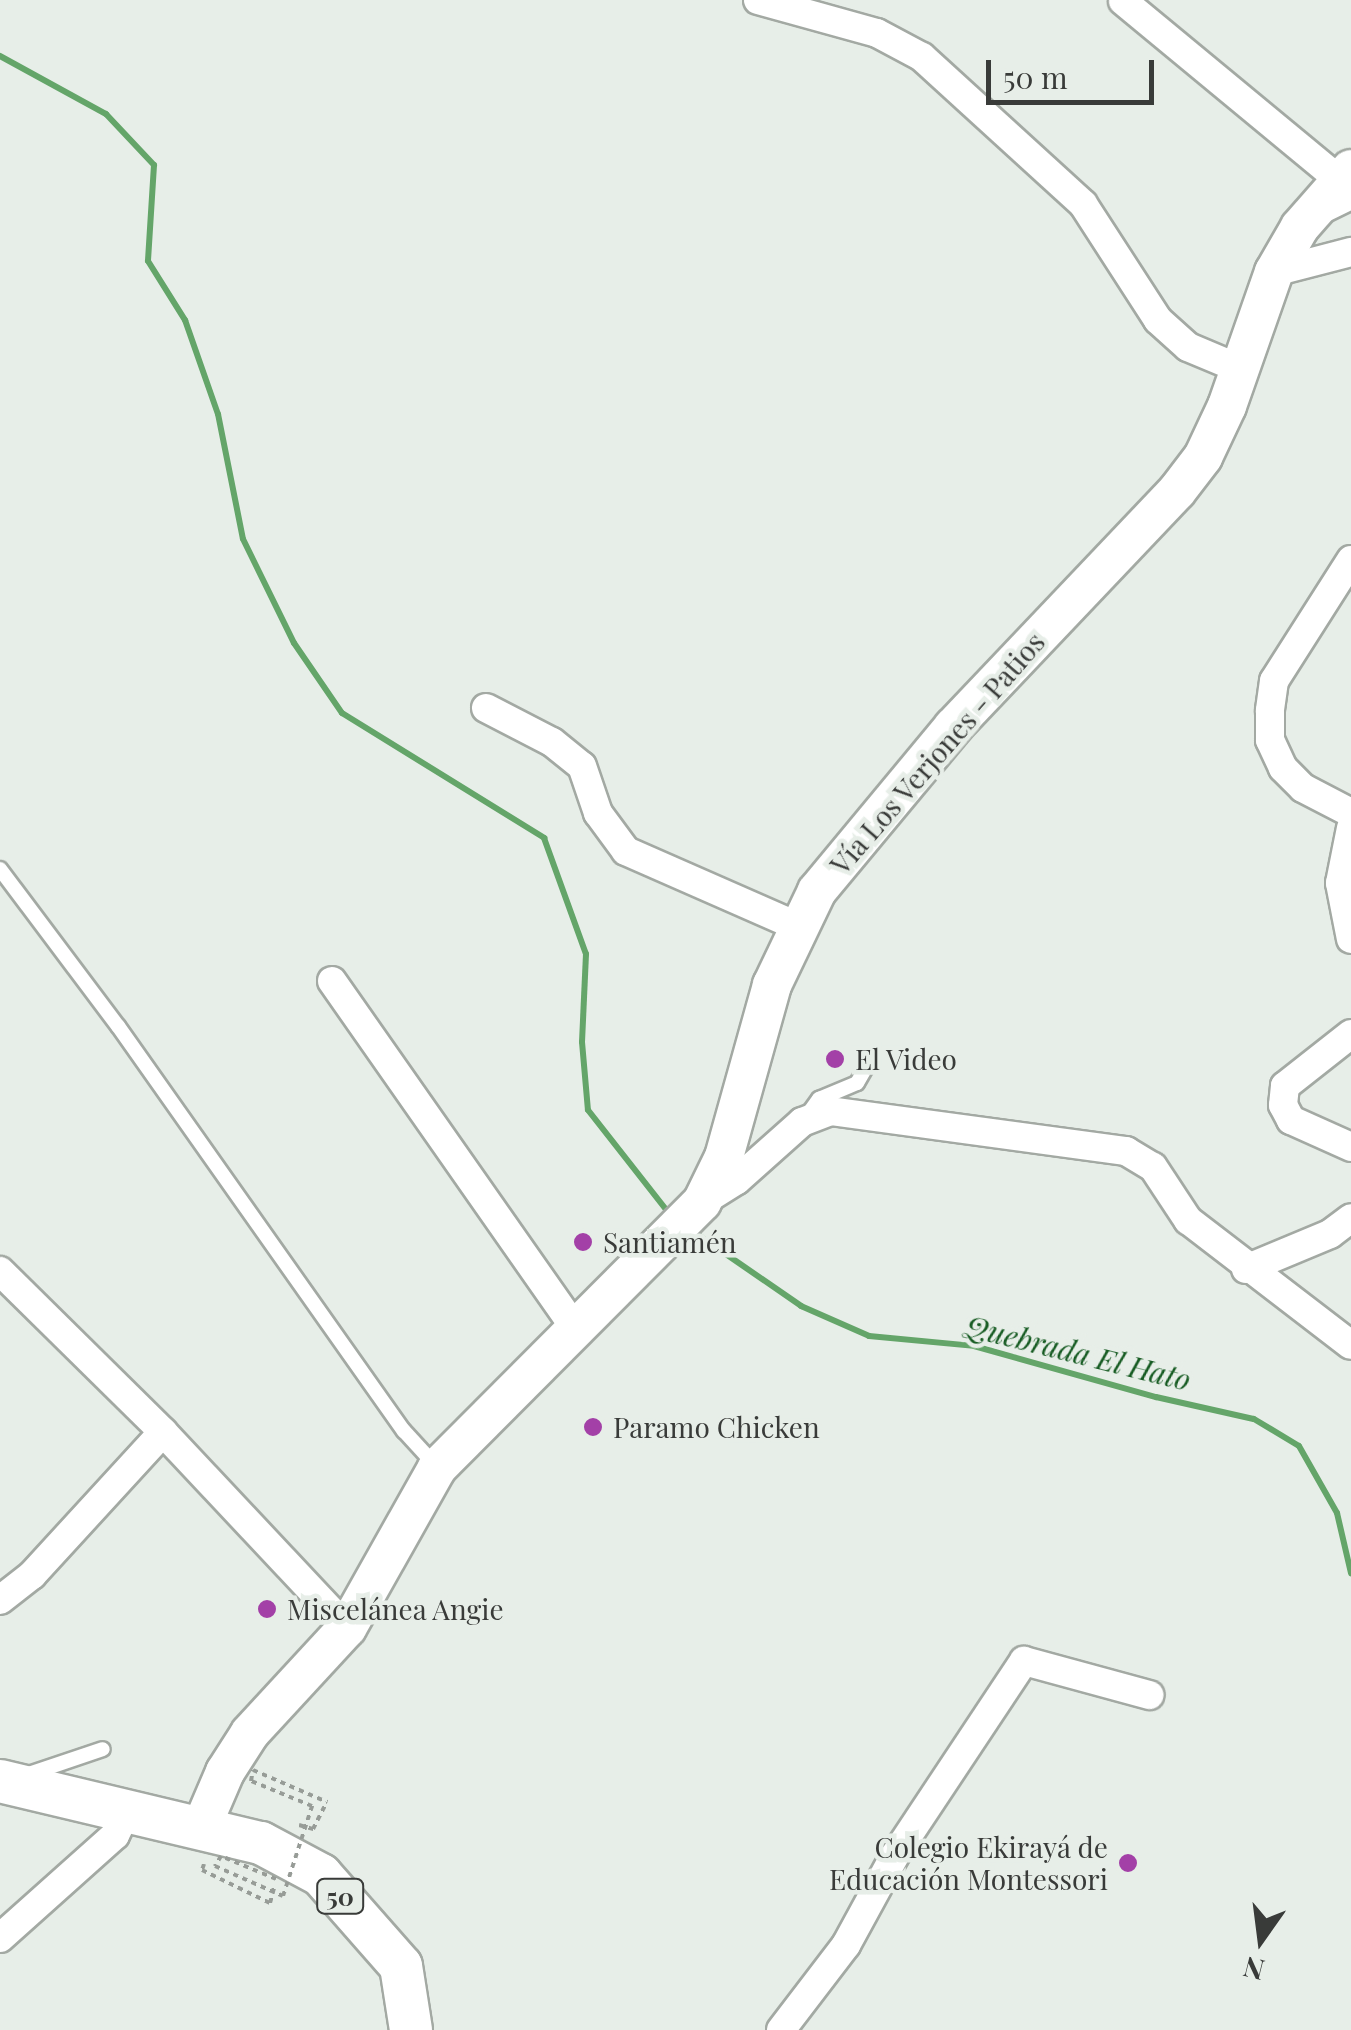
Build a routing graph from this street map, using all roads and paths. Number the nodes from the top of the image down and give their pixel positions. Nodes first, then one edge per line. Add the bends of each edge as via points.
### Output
1 (758, 0) edge
2 (1122, 2) edge
3 (1347, 184) edge
4 (1351, 252) edge
5 (1274, 272) junction
6 (1238, 368) junction
7 (1351, 560) edge
8 (486, 708) dead end
9 (1351, 813) edge
10 (1351, 828) edge
11 (0, 869) edge
12 (800, 927) junction
13 (1351, 939) edge
14 (332, 981) dead end
15 (1351, 1034) edge
16 (871, 1059) dead end
17 (802, 1122) junction
18 (1351, 1147) edge
19 (689, 1215) junction
20 (1351, 1218) edge
21 (1246, 1268) junction
22 (0, 1272) edge
23 (576, 1330) junction
24 (1351, 1345) edge
25 (163, 1432) junction
26 (437, 1468) junction
27 (0, 1600) edge
28 (347, 1628) junction
29 (1149, 1696) dead end
30 (103, 1749) dead end
31 (6, 1783) edge
32 (327, 1802) dead end
33 (126, 1812) junction
34 (204, 1842) junction
35 (0, 1938) edge
36 (412, 2030) edge
37 (781, 2030) edge

1 - 6 street via 877,34 922,56 1083,204 1158,320 1188,347
2 - 3 street
3 - 5 street, Vía Los Verjones - Patios via 1300,227
4 - 5 street
5 - 6 street, Vía Los Verjones - Patios
6 - 12 street, Vía Los Verjones - Patios via 1203,457 1177,491 953,727 817,891
7 - 9 street via 1274,681 1270,740 1283,768 1303,788
8 - 12 street via 552,742 582,766 598,813 626,850
10 - 13 street via 1340,883
11 - 26 lane
12 - 19 street, Vía Los Verjones - Patios via 772,985 724,1158
14 - 23 street
15 - 18 street via 1285,1086 1283,1105 1291,1120
16 - 17 lane via 857,1083 819,1099
17 - 19 street
17 - 21 street via 830,1111 1126,1151 1152,1167 1188,1220
19 - 23 street, Vía Los Verjones - Patios
20 - 21 street via 1330,1234
21 - 24 street
22 - 25 street
23 - 26 street, Vía Los Verjones - Patios
25 - 27 street via 32,1575
25 - 28 street
26 - 28 street, Vía Los Verjones - Patios
28 - 34 street, Vía Los Verjones - Patios via 250,1733 225,1772
29 - 37 street via 1024,1661 896,1855 846,1945
30 - 31 lane
31 - 33 main road, 50
32 - 34 path, bridge via 252,1770 251,1781 312,1806 284,1896 215,1866 221,1856 276,1879 270,1903 202,1870
33 - 34 main road, 50
33 - 35 street via 115,1835
34 - 36 main road, 50 via 261,1843 321,1876 401,1966

